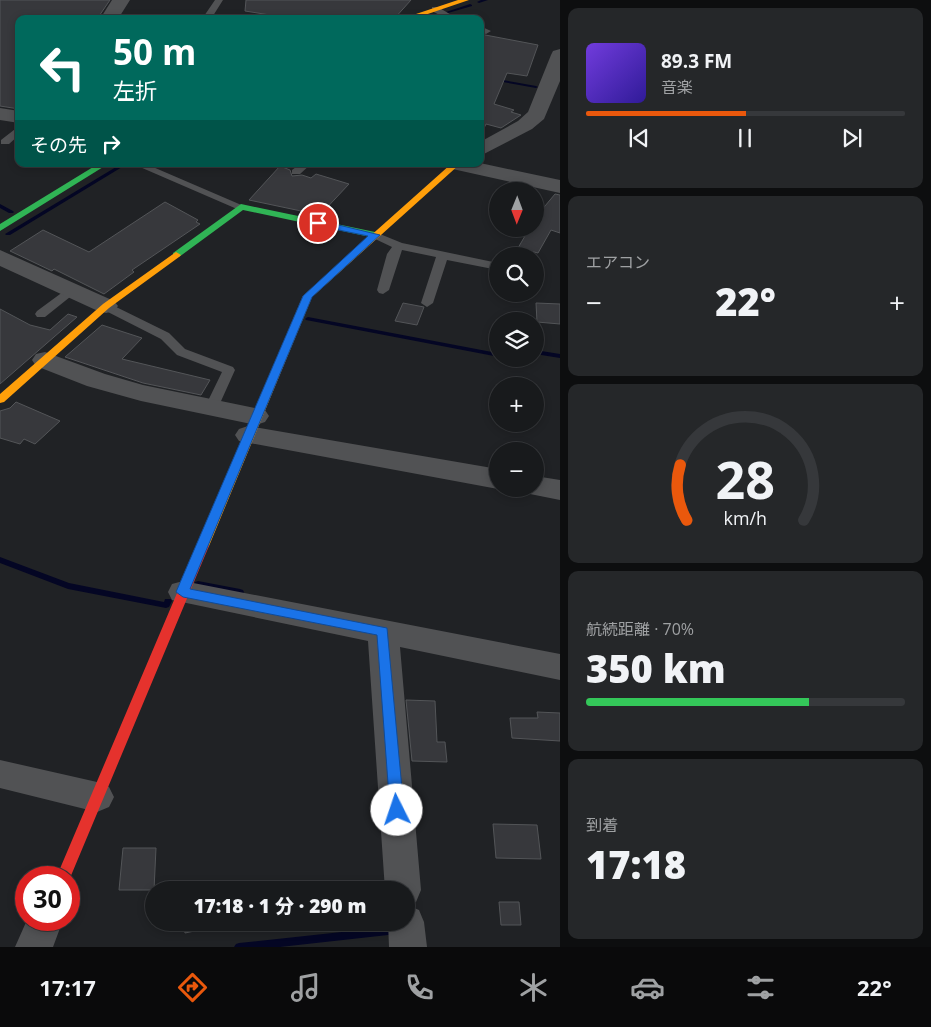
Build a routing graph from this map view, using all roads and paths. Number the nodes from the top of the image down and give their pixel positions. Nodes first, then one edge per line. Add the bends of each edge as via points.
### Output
1 (121, 0) edge
2 (219, 0) edge
3 (465, 0) edge
4 (435, 9) junction
5 (112, 15) edge
6 (209, 15) edge
7 (417, 15) edge
8 (446, 15) edge
9 (558, 65) edge
10 (0, 114) edge
11 (15, 116) edge
12 (15, 133) edge
13 (5, 142) dead end
14 (484, 148) edge
15 (99, 167) edge
16 (145, 167) edge
17 (302, 167) edge
18 (448, 167) edge
19 (460, 167) edge
20 (296, 172) dead end
21 (560, 187) edge
22 (241, 207) junction
23 (0, 228) edge
24 (375, 235) junction
25 (399, 246) junction
26 (443, 255) junction
27 (0, 257) edge
28 (489, 265) edge
29 (71, 290) junction
30 (383, 290) dead end
31 (426, 303) dead end
32 (106, 306) junction
33 (41, 314) dead end
34 (45, 360) junction
35 (0, 400) edge
36 (212, 407) junction
37 (252, 425) junction
38 (489, 477) edge
39 (544, 487) edge
40 (560, 490) edge
41 (183, 592) junction
42 (383, 632) junction
43 (560, 667) edge
44 (0, 774) edge
45 (97, 797) junction
46 (68, 866) edge
47 (402, 881) edge
48 (41, 931) edge
49 (407, 931) edge
50 (34, 947) edge
51 (408, 947) edge

1 - 5 street
2 - 6 lane
3 - 4 street
4 - 7 street
4 - 8 lane
9 - 14 street via 537,115
10 - 11 street
12 - 13 lane
15 - 23 street
16 - 22 lane
17 - 20 lane
18 - 24 street
19 - 21 street
22 - 24 street
22 - 32 street
24 - 25 lane
24 - 37 street via 308,296
25 - 26 lane
25 - 30 lane via 393,254
26 - 28 lane
26 - 31 lane
27 - 29 street
29 - 32 street
29 - 33 lane
32 - 34 street
32 - 36 lane via 165,336 181,352 229,370
34 - 35 street
34 - 36 street via 105,383
36 - 37 street
37 - 38 street
37 - 41 street
39 - 40 street
41 - 42 street
41 - 45 street
42 - 43 street
42 - 47 street
44 - 45 street
45 - 46 street
48 - 50 street
49 - 51 street

